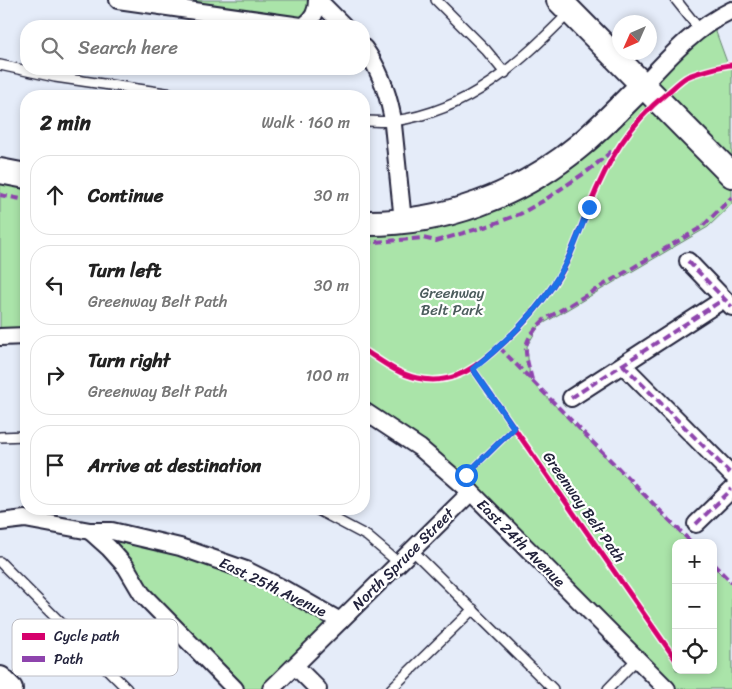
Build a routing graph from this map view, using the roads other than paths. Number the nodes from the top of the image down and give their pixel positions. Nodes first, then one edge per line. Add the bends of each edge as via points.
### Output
1 (318, 0) edge
2 (436, 0) edge
3 (676, 0) edge
4 (126, 1) edge
5 (565, 6) edge
6 (732, 10) edge
7 (260, 20) edge
8 (309, 20) edge
9 (338, 20) edge
10 (700, 30) junction
11 (370, 58) edge
12 (0, 65) edge
13 (370, 66) edge
14 (20, 69) edge
15 (505, 73) junction
16 (46, 75) edge
17 (381, 76) junction
18 (643, 85) junction
19 (145, 90) edge
20 (393, 121) junction
21 (370, 122) edge
22 (0, 170) edge
23 (20, 175) edge
24 (732, 175) edge
25 (403, 222) junction
26 (370, 223) edge
27 (688, 261) dead end
28 (728, 303) edge
29 (20, 336) edge
30 (0, 337) edge
31 (623, 365) junction
32 (571, 398) dead end
33 (370, 415) edge
34 (20, 436) edge
35 (0, 437) edge
36 (732, 475) edge
37 (732, 489) edge
38 (471, 492) junction
39 (327, 515) edge
40 (0, 522) edge
41 (696, 524) dead end
42 (90, 531) junction
43 (412, 550) junction
44 (0, 562) edge
45 (399, 563) junction
46 (473, 609) junction
47 (57, 619) edge
48 (166, 619) edge
49 (340, 621) junction
50 (178, 631) edge
51 (637, 659) junction
52 (295, 666) junction
53 (114, 676) edge
54 (0, 679) edge
55 (10, 689) edge
56 (127, 689) edge
57 (235, 689) edge
58 (271, 689) edge
59 (318, 689) edge
60 (391, 689) edge
61 (553, 689) edge
62 (608, 689) edge
63 (667, 689) edge

1 - 8 street via 314,16
1 - 9 street
2 - 15 lane
3 - 10 lane
4 - 7 street
5 - 15 lane via 533,49
5 - 18 street
6 - 10 street
10 - 18 street via 684,41
11 - 17 street
12 - 14 lane
13 - 17 street
15 - 20 lane via 478,92 444,109
16 - 19 lane
17 - 20 street
18 - 24 street
18 - 25 street via 579,146 524,184 470,207
20 - 21 lane
20 - 25 street
22 - 23 street
25 - 26 street
27 - 28 street
28 - 31 street
29 - 30 street
31 - 32 street
31 - 36 street
33 - 38 street, East 24th Avenue via 420,448
34 - 35 lane
37 - 41 street
38 - 43 street, North Spruce Street
38 - 51 street, East 24th Avenue
39 - 45 lane via 367,536
40 - 42 street, East 25th Avenue via 25,519
42 - 48 street via 126,567 142,594
42 - 49 street, East 25th Avenue via 112,531 142,537 217,559 282,588
43 - 45 street, North Spruce Street
43 - 46 lane
44 - 47 lane
45 - 49 street, North Spruce Street
46 - 60 lane
46 - 61 lane
49 - 52 street, North Spruce Street
50 - 57 street
51 - 62 lane
51 - 63 street, East 24th Avenue
52 - 58 street, North Spruce Street
52 - 59 street
53 - 56 lane
54 - 55 street

